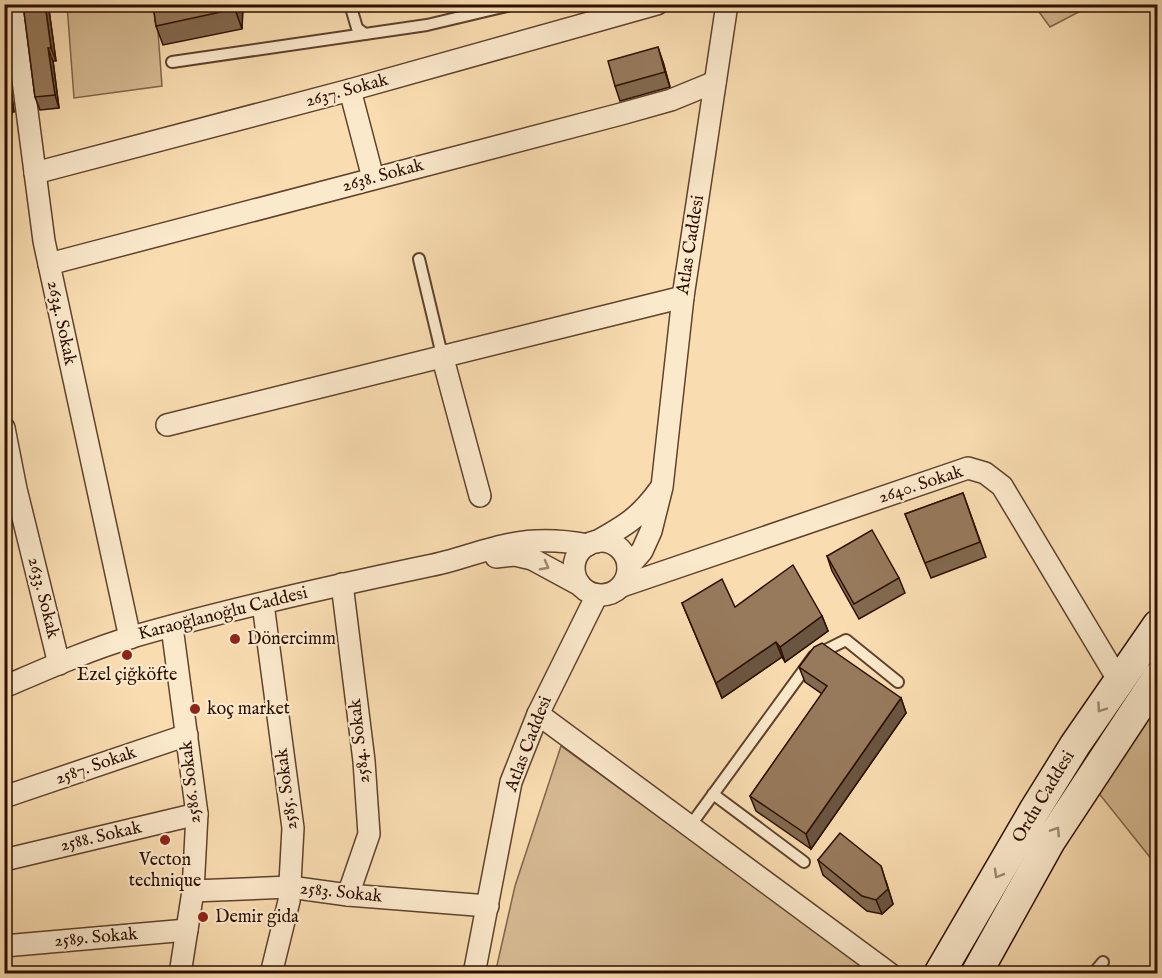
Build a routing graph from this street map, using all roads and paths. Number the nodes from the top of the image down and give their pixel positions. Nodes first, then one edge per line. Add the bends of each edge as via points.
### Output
1 (14, 4) edge
2 (350, 4) edge
3 (515, 4) edge
4 (657, 4) edge
5 (727, 4) edge
6 (365, 34) junction
7 (172, 62) dead end
8 (715, 82) junction
9 (350, 90) junction
10 (35, 173) junction
11 (373, 178) junction
12 (419, 259) dead end
13 (49, 264) junction
14 (683, 297) junction
15 (442, 356) junction
16 (167, 425) dead end
17 (4, 428) edge
18 (662, 486) junction
19 (480, 496) dead end
20 (592, 544) junction
21 (448, 562) junction
22 (625, 576) junction
23 (342, 584) junction
24 (588, 590) junction
25 (263, 604) junction
26 (1158, 625) edge
27 (172, 627) junction
28 (130, 638) junction
29 (59, 664) junction
30 (1158, 677) edge
31 (898, 681) dead end
32 (1119, 681) junction
33 (4, 687) edge
34 (538, 714) junction
35 (187, 735) junction
36 (713, 794) junction
37 (4, 797) edge
38 (198, 814) junction
39 (690, 826) junction
40 (4, 860) edge
41 (804, 862) dead end
42 (290, 887) junction
43 (193, 891) junction
44 (348, 895) junction
45 (488, 906) junction
46 (187, 930) junction
47 (4, 946) edge
48 (1103, 962) dead end
49 (180, 974) edge
50 (271, 974) edge
51 (474, 974) edge
52 (890, 974) edge
53 (939, 974) edge
54 (976, 974) edge
55 (1093, 974) edge

1 - 10 street, 2634. Sokak
2 - 6 lane via 357,28
3 - 6 lane via 427,25
4 - 9 street, 2637. Sokak
5 - 8 street, Atlas Caddesi
6 - 7 lane
8 - 11 street, 2638. Sokak via 671,100
8 - 14 street, Atlas Caddesi
9 - 10 street, 2637. Sokak
9 - 11 street
10 - 13 street, 2634. Sokak
11 - 13 street, 2638. Sokak
12 - 15 lane
13 - 28 street, 2634. Sokak
14 - 15 street
14 - 18 street, Atlas Caddesi
15 - 16 street
15 - 19 street
17 - 29 street, 2633. Sokak
18 - 20 street via 632,521
18 - 22 street, Atlas Caddesi via 651,531
20 - 21 street via 511,544
20 - 22 street via 605,542 621,550
20 - 24 street via 581,551 574,568
21 - 23 street, Karaoğlanoğlu Caddesi
21 -> 24 street via 515,555 532,559
22 - 24 street via 610,594
22 - 32 street, 2640. Sokak via 969,468 985,473 1002,486
23 - 25 street, Karaoğlanoğlu Caddesi
23 - 44 street, 2584. Sokak via 369,834
24 - 34 street, Atlas Caddesi
25 - 27 street, Karaoğlanoğlu Caddesi
25 - 42 street, 2585. Sokak via 293,828
26 - 32 main road, Ordu Caddesi
27 - 28 street, Karaoğlanoğlu Caddesi
27 - 35 street, 2586. Sokak
28 - 29 street, Karaoğlanoğlu Caddesi
29 - 33 street, Karaoğlanoğlu Caddesi
54 -> 30 main road, Ordu Caddesi via 1050,841
31 - 36 lane via 846,640 814,657
32 -> 53 main road, Ordu Caddesi via 1034,811
34 - 39 street
34 - 45 street, Atlas Caddesi via 511,782
35 - 37 street, 2587. Sokak
35 - 38 street, 2586. Sokak
36 - 39 lane
36 - 41 lane
38 - 40 street, 2588. Sokak
38 - 43 street, 2586. Sokak
39 - 52 street
42 - 43 street, 2583. Sokak
42 - 44 street, 2583. Sokak
42 - 50 street, 2585. Sokak
43 - 46 street, 2586. Sokak
44 - 45 street, 2583. Sokak
45 - 51 street, Atlas Caddesi
46 - 47 street, 2589. Sokak
46 - 49 street, 2586. Sokak
48 - 55 lane

